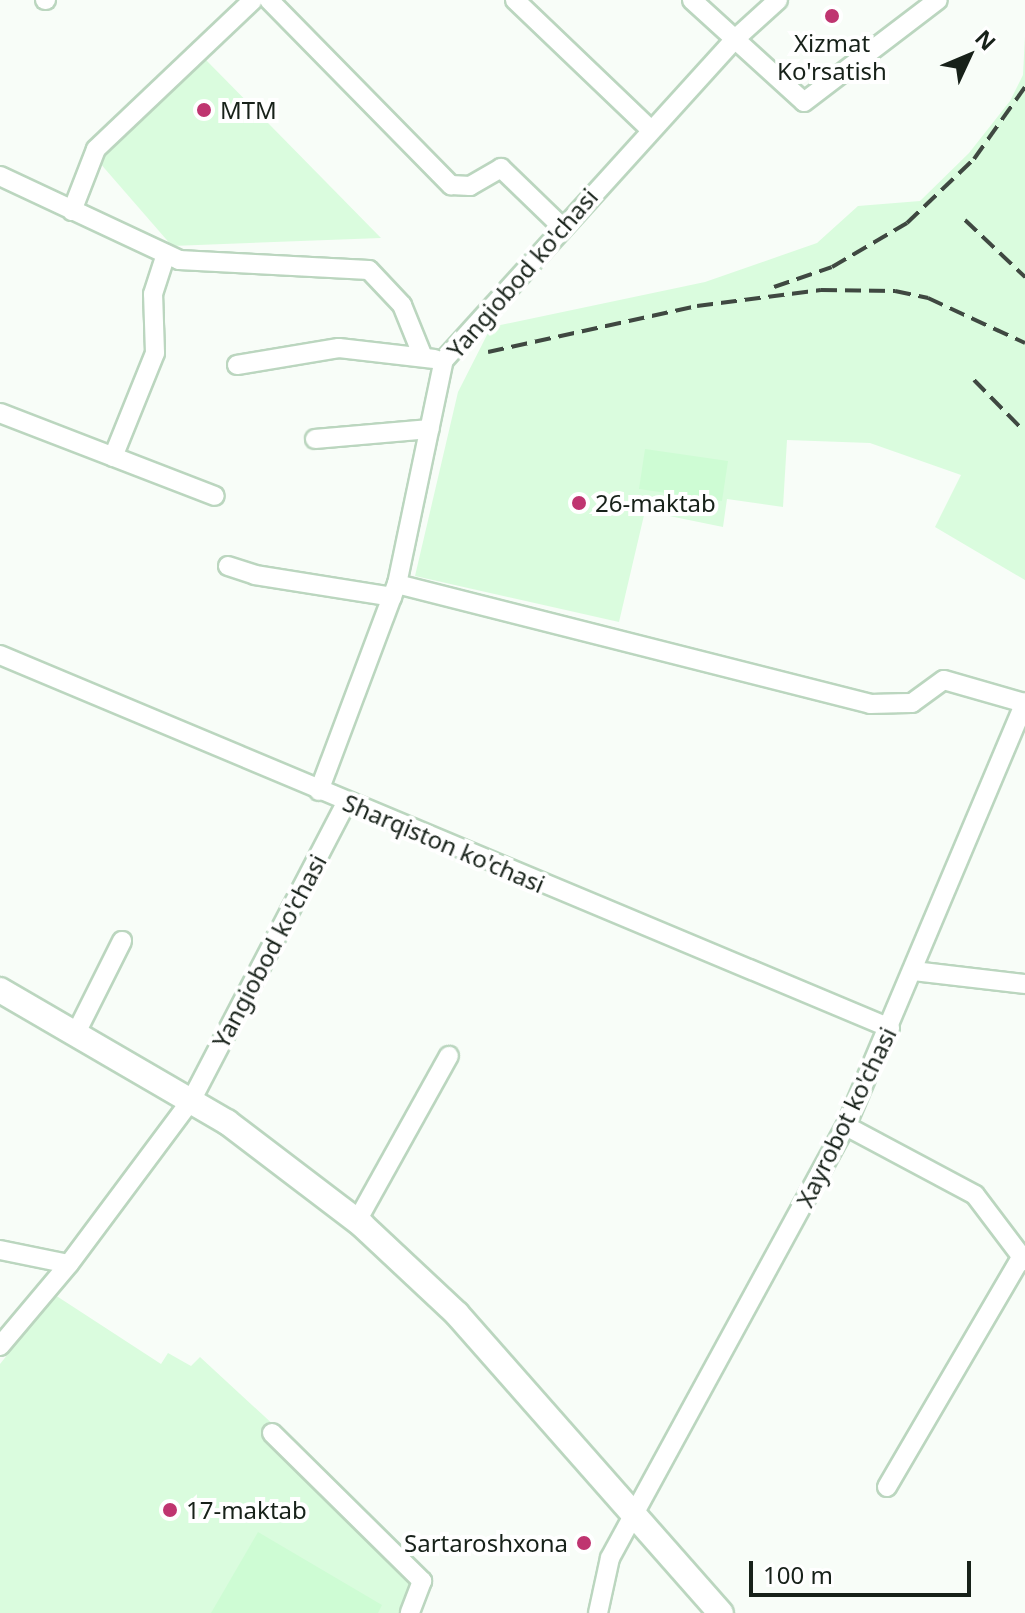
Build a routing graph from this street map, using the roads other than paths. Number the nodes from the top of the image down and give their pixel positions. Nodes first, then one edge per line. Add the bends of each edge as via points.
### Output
1 (253, 0) edge
2 (269, 0) edge
3 (515, 0) edge
4 (692, 0) edge
5 (778, 0) edge
6 (938, 0) edge
7 (735, 39) junction
8 (651, 130) junction
9 (0, 176) edge
10 (72, 211) junction
11 (561, 226) junction
12 (172, 257) junction
13 (423, 357) junction
14 (444, 360) junction
15 (237, 365) dead end
16 (0, 413) edge
17 (430, 429) junction
18 (315, 439) dead end
19 (113, 457) junction
20 (215, 496) dead end
21 (228, 566) dead end
22 (394, 591) junction
23 (0, 655) edge
24 (1025, 702) edge
25 (1006, 746) junction
26 (1025, 750) edge
27 (319, 791) junction
28 (346, 803) junction
29 (122, 941) dead end
30 (914, 971) junction
31 (1025, 984) edge
32 (0, 990) edge
33 (890, 1028) junction
34 (76, 1033) junction
35 (449, 1056) dead end
36 (192, 1099) junction
37 (846, 1126) junction
38 (357, 1221) junction
39 (0, 1250) edge
40 (1023, 1259) edge
41 (69, 1264) junction
42 (0, 1346) edge
43 (272, 1433) dead end
44 (887, 1487) dead end
45 (634, 1517) junction
46 (410, 1613) edge
47 (598, 1613) edge
48 (721, 1613) edge

1 - 10 street via 96,149
2 - 11 street via 451,185 470,186 501,168
3 - 8 street
4 - 7 street
5 - 7 street, Yangiobod ko'chasi
6 - 7 street via 804,102
7 - 8 street, Yangiobod ko'chasi
8 - 11 street, Yangiobod ko'chasi
9 - 10 street
10 - 12 street
11 - 14 street, Yangiobod ko'chasi
12 - 13 street via 369,270 402,305
12 - 19 street via 153,294 155,353
13 - 14 street
13 - 15 street via 339,348
14 - 17 street, Yangiobod ko'chasi
16 - 19 street
17 - 18 street
17 - 22 street, Yangiobod ko'chasi
19 - 20 street
21 - 22 street via 255,575
22 - 24 street via 870,704 912,703 944,680
22 - 27 street, Yangiobod ko'chasi
23 - 27 street, Sharqiston ko'chasi
24 - 25 street, Xayrobot ko'chasi
25 - 26 street
25 - 30 street, Xayrobot ko'chasi
27 - 28 street, Sharqiston ko'chasi
28 - 33 street, Sharqiston ko'chasi
28 - 36 street, Yangiobod ko'chasi
29 - 34 street
30 - 31 street
30 - 33 street, Xayrobot ko'chasi
32 - 34 main road
33 - 37 street, Xayrobot ko'chasi
34 - 36 main road
35 - 38 street
36 - 38 main road via 262,1145
36 - 41 street, Yangiobod ko'chasi
37 - 40 street via 975,1195
37 - 45 street, Xayrobot ko'chasi
38 - 45 main road via 457,1314
39 - 41 street
40 - 44 street
41 - 42 street, Yangiobod ko'chasi
43 - 46 street via 422,1581
45 - 47 street, Xayrobot ko'chasi via 610,1558
45 - 48 main road

